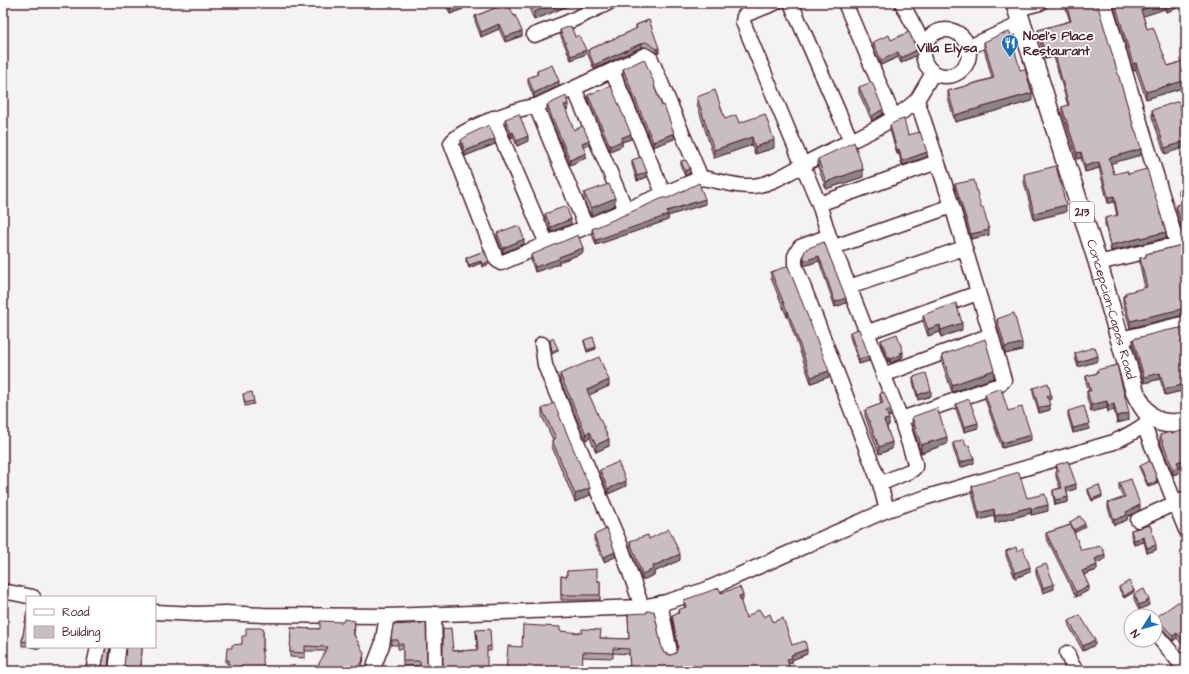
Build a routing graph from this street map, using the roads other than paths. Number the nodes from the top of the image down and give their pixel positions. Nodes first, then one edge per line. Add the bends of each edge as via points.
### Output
1 (608, 3) edge
2 (775, 3) edge
3 (791, 3) edge
4 (845, 3) edge
5 (902, 3) edge
6 (1040, 3) edge
7 (1104, 3) edge
8 (1018, 12) edge
9 (534, 35) dead end
10 (924, 46) junction
11 (969, 47) junction
12 (612, 70) junction
13 (933, 73) junction
14 (574, 88) junction
15 (917, 100) junction
16 (536, 106) junction
17 (493, 118) junction
18 (894, 118) junction
19 (851, 141) junction
20 (937, 162) junction
21 (803, 165) junction
22 (701, 178) junction
23 (664, 195) junction
24 (819, 204) junction
25 (952, 206) junction
26 (626, 210) junction
27 (586, 227) junction
28 (832, 241) junction
29 (1182, 243) edge
30 (547, 244) junction
31 (964, 248) junction
32 (1098, 263) junction
33 (849, 288) junction
34 (978, 293) junction
35 (1186, 324) edge
36 (868, 332) junction
37 (991, 335) junction
38 (1121, 340) junction
39 (542, 344) dead end
40 (883, 375) junction
41 (901, 419) junction
42 (1148, 422) junction
43 (1186, 422) edge
44 (880, 484) junction
45 (1181, 501) edge
46 (887, 510) junction
47 (1138, 520) dead end
48 (1186, 530) edge
49 (3, 591) edge
50 (28, 596) edge
51 (660, 603) junction
52 (642, 607) junction
53 (156, 612) edge
54 (434, 614) junction
55 (387, 616) junction
56 (1163, 642) edge
57 (98, 648) edge
58 (119, 648) edge
59 (670, 652) dead end
60 (1068, 653) dead end
61 (1186, 670) edge
62 (93, 671) edge
63 (116, 671) edge
64 (374, 671) edge
65 (435, 671) edge
66 (1077, 671) edge

1 - 9 street
2 - 21 street via 747,14 743,22
3 - 19 street
4 - 18 street
5 - 10 street
6 - 8 street
7 - 29 street
8 - 11 street
8 - 32 main road, Concepcion-Capas Road / 213
10 - 11 street via 930,36 947,29 957,32
10 - 13 street via 922,54 926,65
11 - 13 street via 970,56 960,72 951,76
12 - 14 street
12 - 22 street via 643,55 651,59
12 - 23 street
13 - 15 street
14 - 16 street
14 - 26 street
15 - 18 street
15 - 20 street
16 - 17 street
16 - 27 street
17 - 30 street
17 - 30 street via 451,142 496,259 501,263
18 - 19 street
19 - 21 street
20 - 24 street
20 - 25 street
21 - 22 street via 768,183 753,186 738,186
21 - 24 street
22 - 23 street
23 - 26 street
24 - 28 street
25 - 28 street
25 - 31 street
26 - 27 street
27 - 30 street
28 - 33 street
28 - 44 street via 803,245 795,256 795,265
29 - 32 street
31 - 33 street
31 - 34 street
32 - 38 main road, Concepcion-Capas Road / 213
33 - 36 street
34 - 36 street
34 - 37 street
35 - 38 street
36 - 40 street
37 - 40 street
37 - 41 street via 1004,380 999,385
38 - 42 main road, Concepcion-Capas Road / 213 via 1135,392
39 - 52 street via 545,365 620,544
40 - 41 street
41 - 44 street via 915,467
42 - 43 main road
42 - 45 street
42 - 46 street via 1130,435 1114,442
44 - 46 street
45 - 47 street
45 - 48 street
46 - 51 street via 723,583
49 - 50 street
51 - 52 street
51 - 59 street
52 - 54 street
53 - 55 street
54 - 55 street
54 - 65 street
55 - 64 street
56 - 61 street
57 - 62 street
58 - 63 street
60 - 66 street

